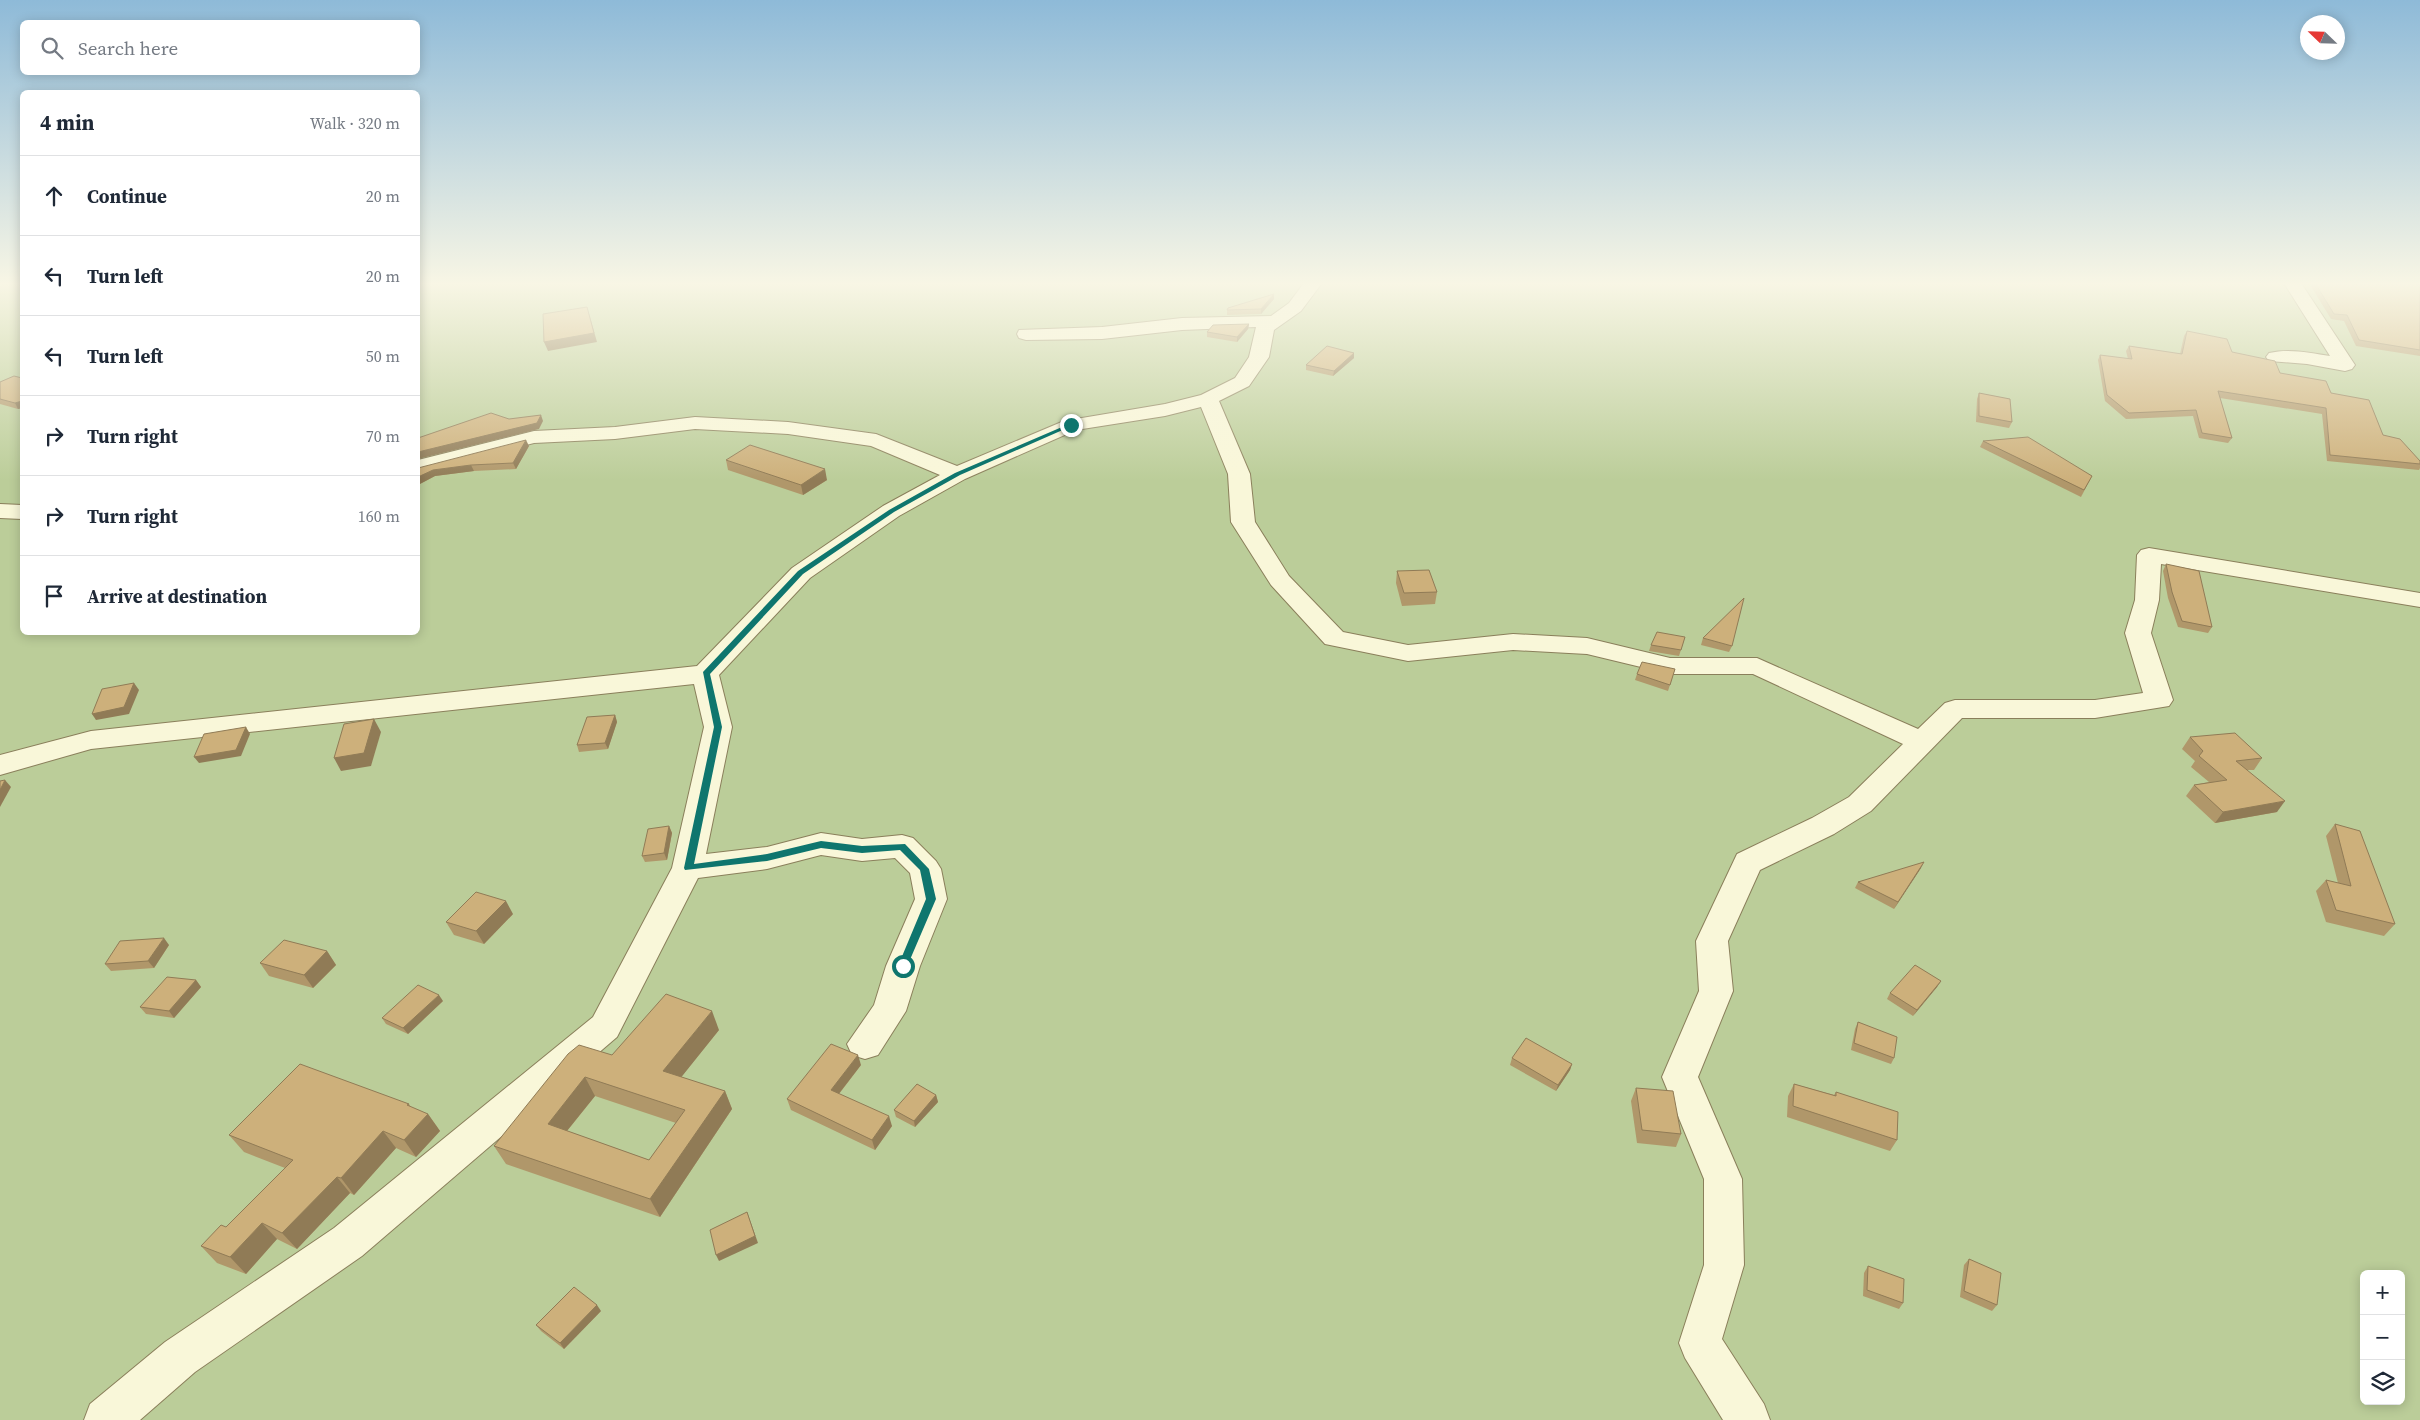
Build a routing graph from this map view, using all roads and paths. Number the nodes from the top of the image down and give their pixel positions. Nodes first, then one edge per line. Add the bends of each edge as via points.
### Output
1 (1261, 349) edge
2 (2335, 349) edge
3 (2276, 357) dead end
4 (1208, 399) junction
5 (420, 466) edge
6 (957, 474) junction
7 (0, 511) edge
8 (20, 512) edge
9 (2420, 600) edge
10 (706, 674) junction
11 (1922, 742) junction
12 (0, 765) edge
13 (688, 868) junction
14 (865, 1044) dead end
15 (106, 1420) edge
16 (1748, 1420) edge

1 - 4 street via 1242,382
2 - 3 street via 2345,365 2307,358
4 - 6 street via 1165,410 1071,425
4 - 11 street via 1239,474 1243,522 1280,580 1334,638 1408,653 1513,642 1586,646 1670,666 1758,666
5 - 6 street via 534,437 615,433 695,423 788,428 876,440
6 - 10 street via 891,511 801,573
7 - 8 street
9 - 11 street via 2149,555 2147,600 2138,634 2159,700 2095,709 1955,709
10 - 12 street via 91,740
10 - 13 street via 718,727
11 - 16 street via 1860,804 1823,826 1748,862 1712,940 1716,991 1680,1077 1723,1179 1724,1265 1700,1343
13 - 14 street via 767,858 821,844 862,850 902,846 925,869 931,899 903,966 890,1010
13 - 15 street via 605,1027 348,1242 180,1358

